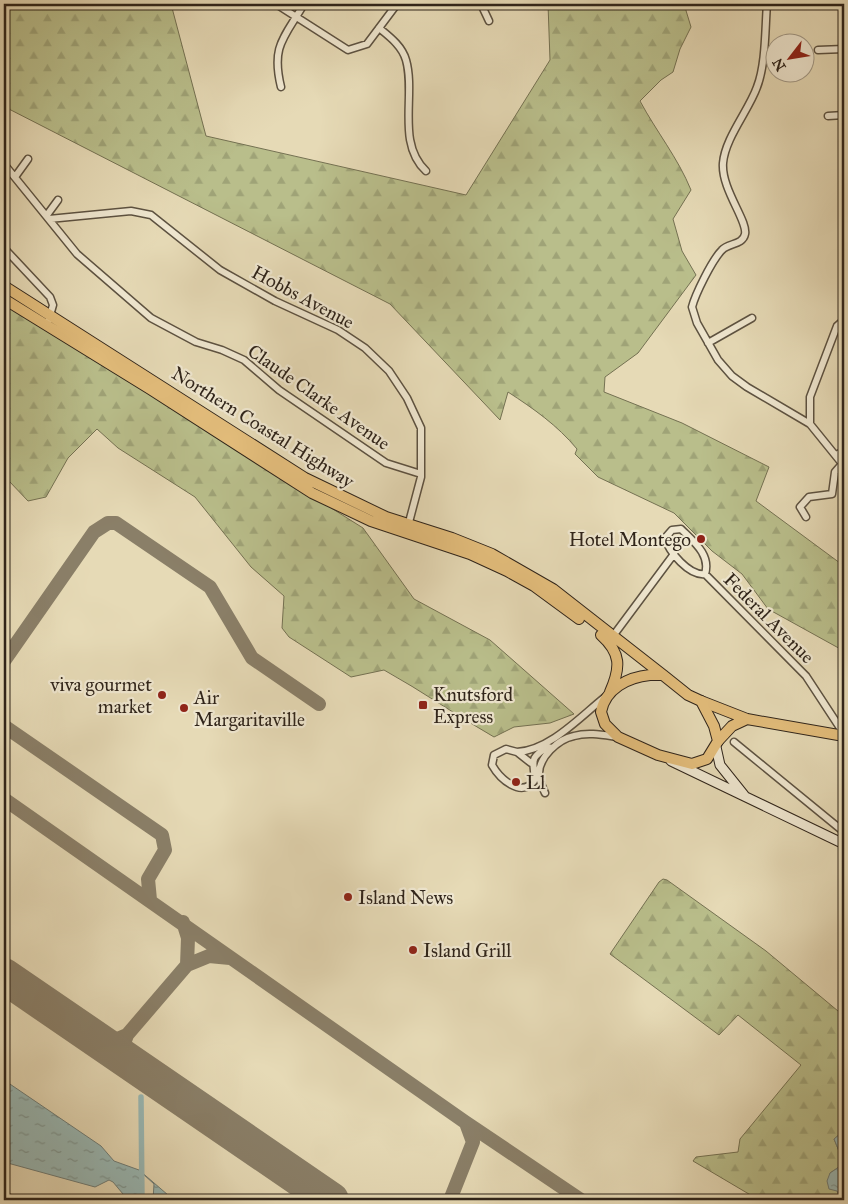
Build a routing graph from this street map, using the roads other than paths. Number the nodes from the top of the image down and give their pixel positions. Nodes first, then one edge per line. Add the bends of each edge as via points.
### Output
1 (276, 4) edge
2 (304, 4) edge
3 (397, 4) edge
4 (481, 4) edge
5 (767, 4) edge
6 (296, 17) junction
7 (489, 21) dead end
8 (380, 28) junction
9 (844, 49) edge
10 (818, 50) dead end
11 (281, 87) dead end
12 (844, 115) edge
13 (828, 116) dead end
14 (28, 159) dead end
15 (4, 164) edge
16 (426, 170) dead end
17 (15, 177) junction
18 (58, 200) dead end
19 (48, 217) junction
20 (4, 248) edge
21 (4, 286) edge
22 (4, 299) edge
23 (51, 316) junction
24 (752, 318) dead end
25 (844, 320) edge
26 (47, 326) junction
27 (708, 343) junction
28 (810, 424) junction
29 (844, 451) edge
30 (836, 455) junction
31 (843, 465) edge
32 (421, 474) junction
33 (806, 517) dead end
34 (408, 526) junction
35 (674, 554) junction
36 (705, 574) junction
37 (612, 636) junction
38 (663, 675) junction
39 (609, 693) junction
40 (701, 701) junction
41 (747, 719) junction
42 (844, 735) edge
43 (618, 737) junction
44 (734, 742) dead end
45 (717, 744) junction
46 (552, 748) junction
47 (517, 752) junction
48 (658, 755) junction
49 (531, 764) junction
50 (545, 793) dead end
51 (748, 799) junction
52 (844, 832) edge
53 (844, 844) edge
54 (4, 1196) edge
55 (15, 1200) edge

1 - 6 street
2 - 6 street
3 - 8 street
4 - 7 street
5 - 27 street via 759,81 724,159 726,187 746,234 719,254 692,307
6 - 8 street via 348,50 366,44
6 - 11 street via 277,50 276,66
8 - 16 street via 394,40 406,60 409,130 414,155
9 - 10 street
12 - 13 street
14 - 17 street
15 - 17 street, Claude Clarke Avenue
17 - 19 street, Claude Clarke Avenue
18 - 19 street
19 - 32 street, Claude Clarke Avenue via 77,254 151,318 196,342 244,360 278,390 386,463
19 - 32 street, Hobbs Avenue via 131,210 151,215 220,270 365,348 390,371 421,428
20 - 23 street via 50,297 53,305
21 - 23 main road, Northern Coastal Highway
22 - 26 main road, Northern Coastal Highway
23 - 26 street
23 - 34 main road, Northern Coastal Highway via 305,478
24 - 27 street
25 - 28 street via 837,326 810,397
26 - 39 main road, Northern Coastal Highway via 312,492 371,522 470,554 534,586 612,644 618,664
27 - 28 street via 739,382
28 - 30 street
29 - 30 street
30 - 31 street
31 - 33 street via 835,472 832,494 809,497 800,507
32 - 34 street, Hobbs Avenue
34 - 37 main road, Northern Coastal Highway via 452,538 492,554 554,590
35 - 36 street, Federal Avenue via 691,570
35 - 36 street via 665,538 672,530 681,529 704,554
35 - 37 street
36 - 42 street, Federal Avenue via 806,676
37 - 38 main road, Northern Coastal Highway
38 - 39 main road via 636,676
38 - 40 main road
39 - 43 main road via 601,712 605,724
39 - 47 street via 558,735 529,752
40 - 41 main road
40 - 45 main road via 714,726
41 - 42 main road
41 - 45 main road via 732,726
43 - 46 street via 572,736
43 - 48 main road
44 - 52 street
45 - 48 main road via 707,759 692,764
45 - 51 main road via 720,765
46 - 49 street via 541,751
46 - 50 street via 538,774
47 - 49 street
47 - 49 street via 506,749 494,755 492,765 504,780 520,789 530,786 535,778
48 - 51 main road
51 - 53 main road
54 - 55 street

